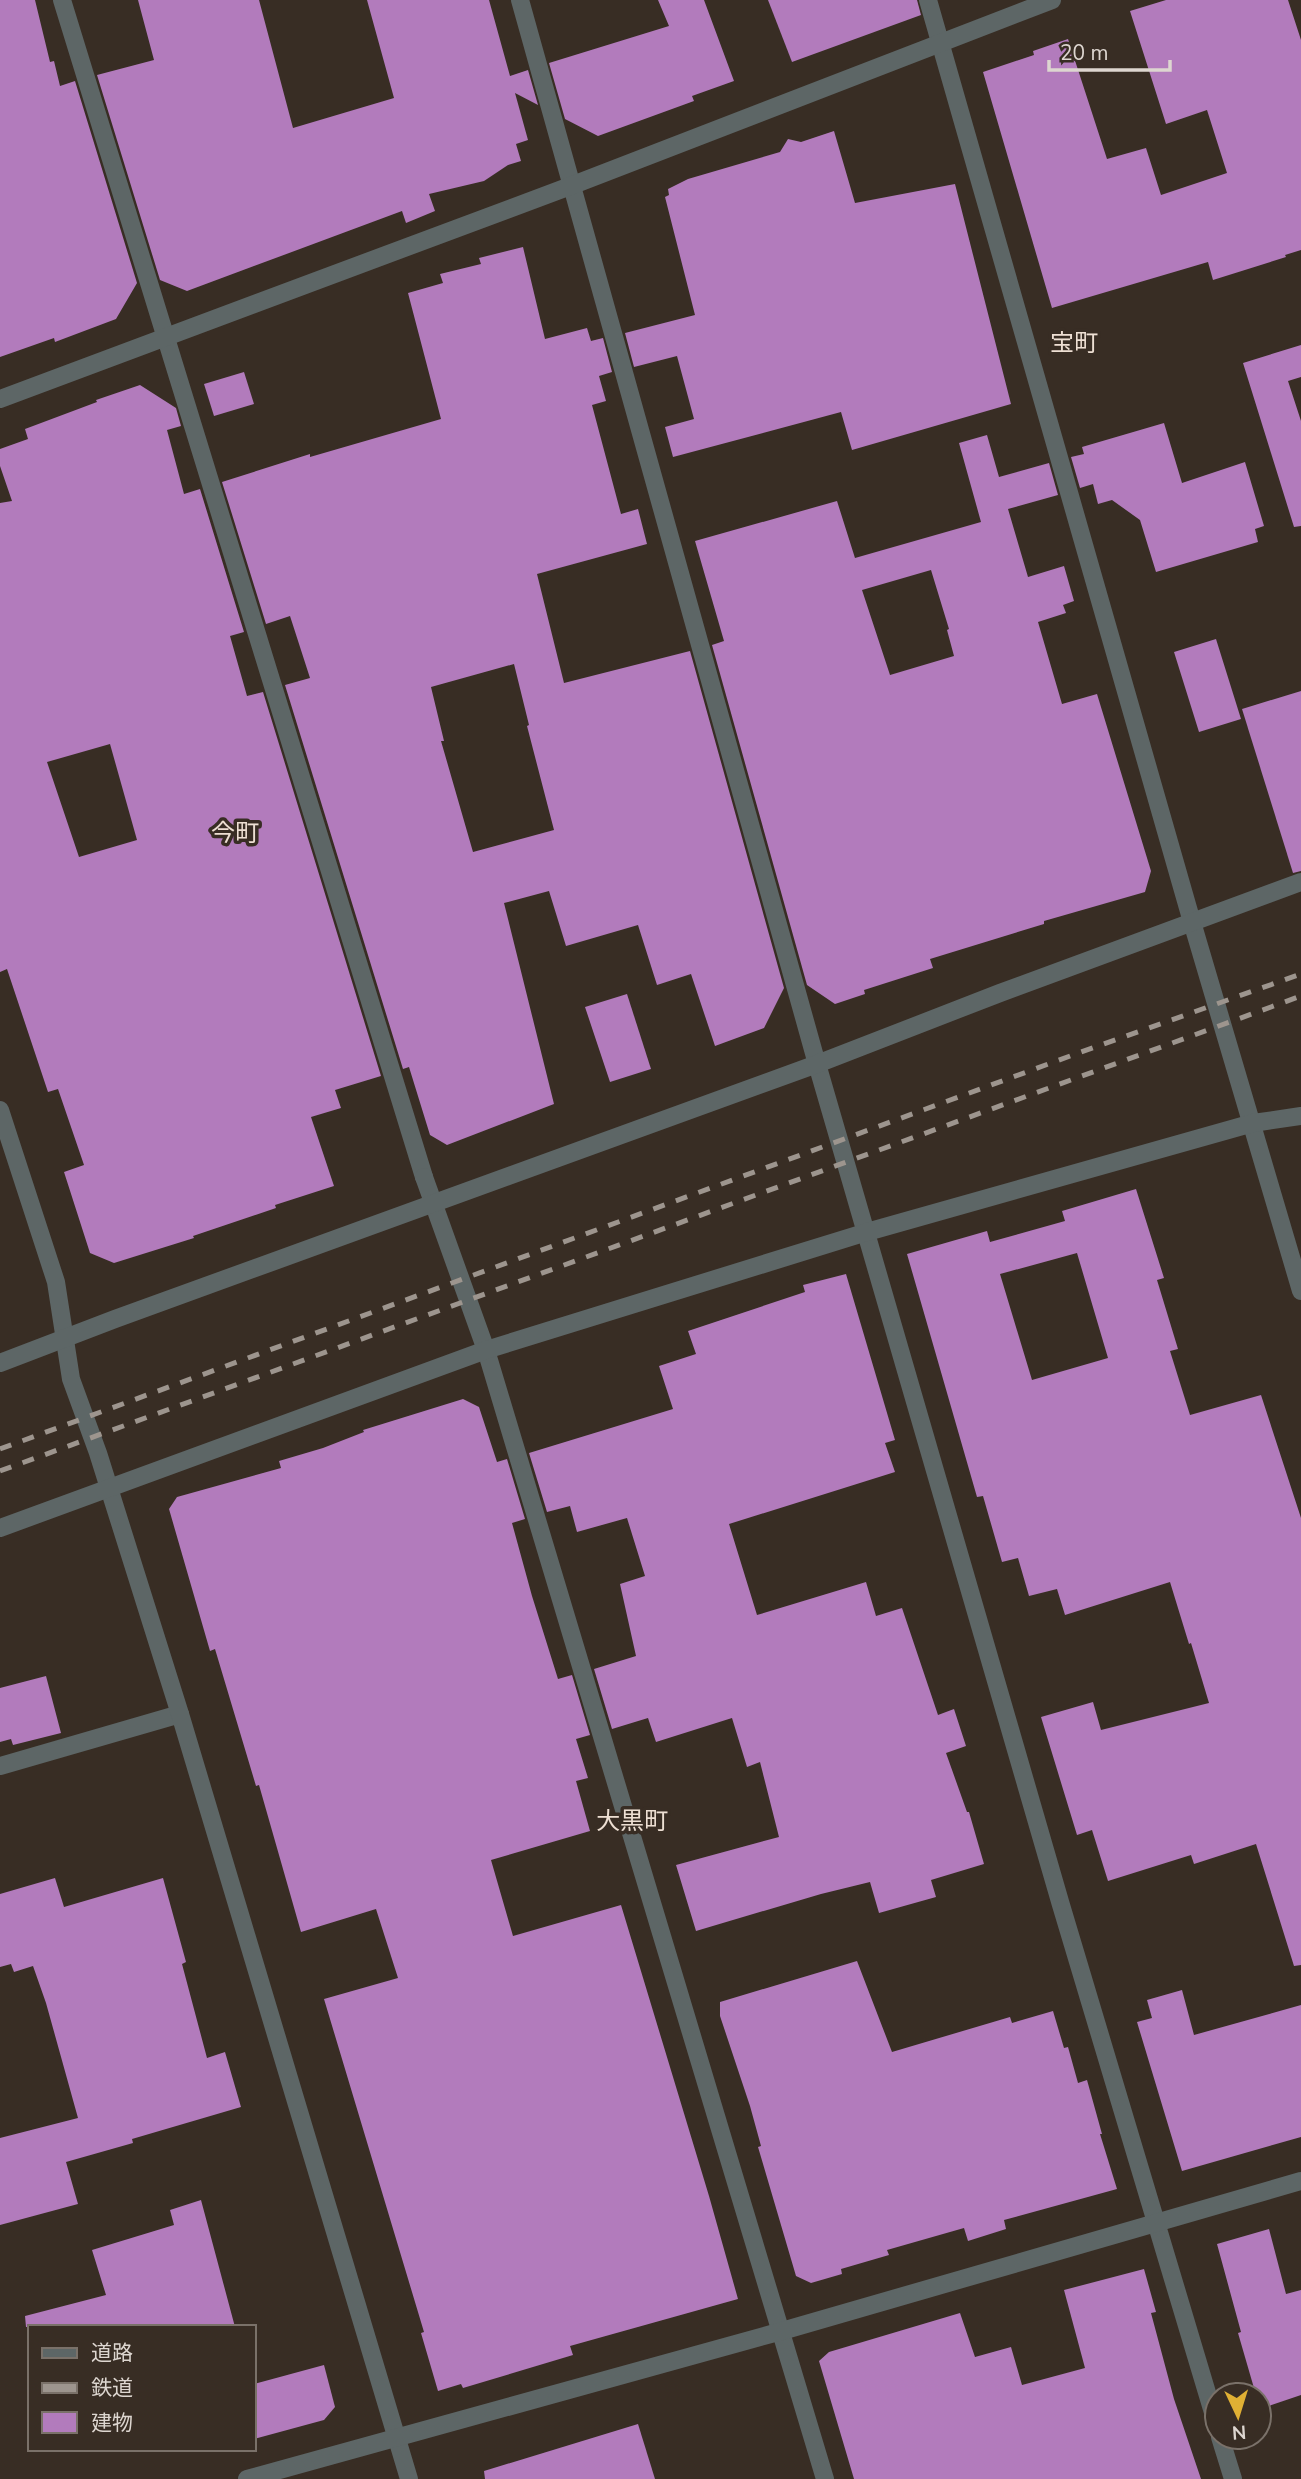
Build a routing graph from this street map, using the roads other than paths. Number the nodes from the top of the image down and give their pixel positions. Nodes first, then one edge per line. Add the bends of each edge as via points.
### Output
1 (62, 0) edge
2 (520, 0) edge
3 (928, 0) edge
4 (1052, 0) edge
5 (940, 43) junction
6 (573, 185) junction
7 (167, 337) junction
8 (0, 399) edge
9 (1301, 881) edge
10 (1192, 922) junction
11 (817, 1064) junction
12 (0, 1110) edge
13 (1301, 1116) edge
14 (1252, 1123) junction
15 (432, 1204) junction
16 (867, 1232) junction
17 (1301, 1291) edge
18 (66, 1338) junction
19 (486, 1350) junction
20 (0, 1363) edge
21 (107, 1488) junction
22 (0, 1528) edge
23 (180, 1714) junction
24 (0, 1766) edge
25 (1301, 2181) edge
26 (1156, 2223) junction
27 (782, 2331) junction
28 (1203, 2381) edge
29 (396, 2438) junction
30 (1224, 2451) edge
31 (247, 2479) edge
32 (409, 2479) edge
33 (825, 2479) edge
34 (1233, 2479) edge

1 - 7 street
2 - 6 street
3 - 5 street
4 - 5 street
5 - 6 street
5 - 10 street
6 - 7 street
6 - 11 street
7 - 8 street
7 - 15 street
9 - 10 street
10 - 11 street
10 - 14 street
11 - 15 street
11 - 16 street
12 - 18 street via 56,1282
13 - 14 street
14 - 16 street
14 - 17 street
15 - 18 street
15 - 19 street
16 - 19 street
16 - 26 street
18 - 20 street
18 - 21 street via 71,1379
19 - 21 street
19 - 27 street
21 - 22 street
21 - 23 street
23 - 24 street
23 - 29 street
25 - 26 street
26 - 27 street
26 - 28 street
27 - 29 street
27 - 33 street
29 - 31 street
29 - 32 street
30 - 34 street

